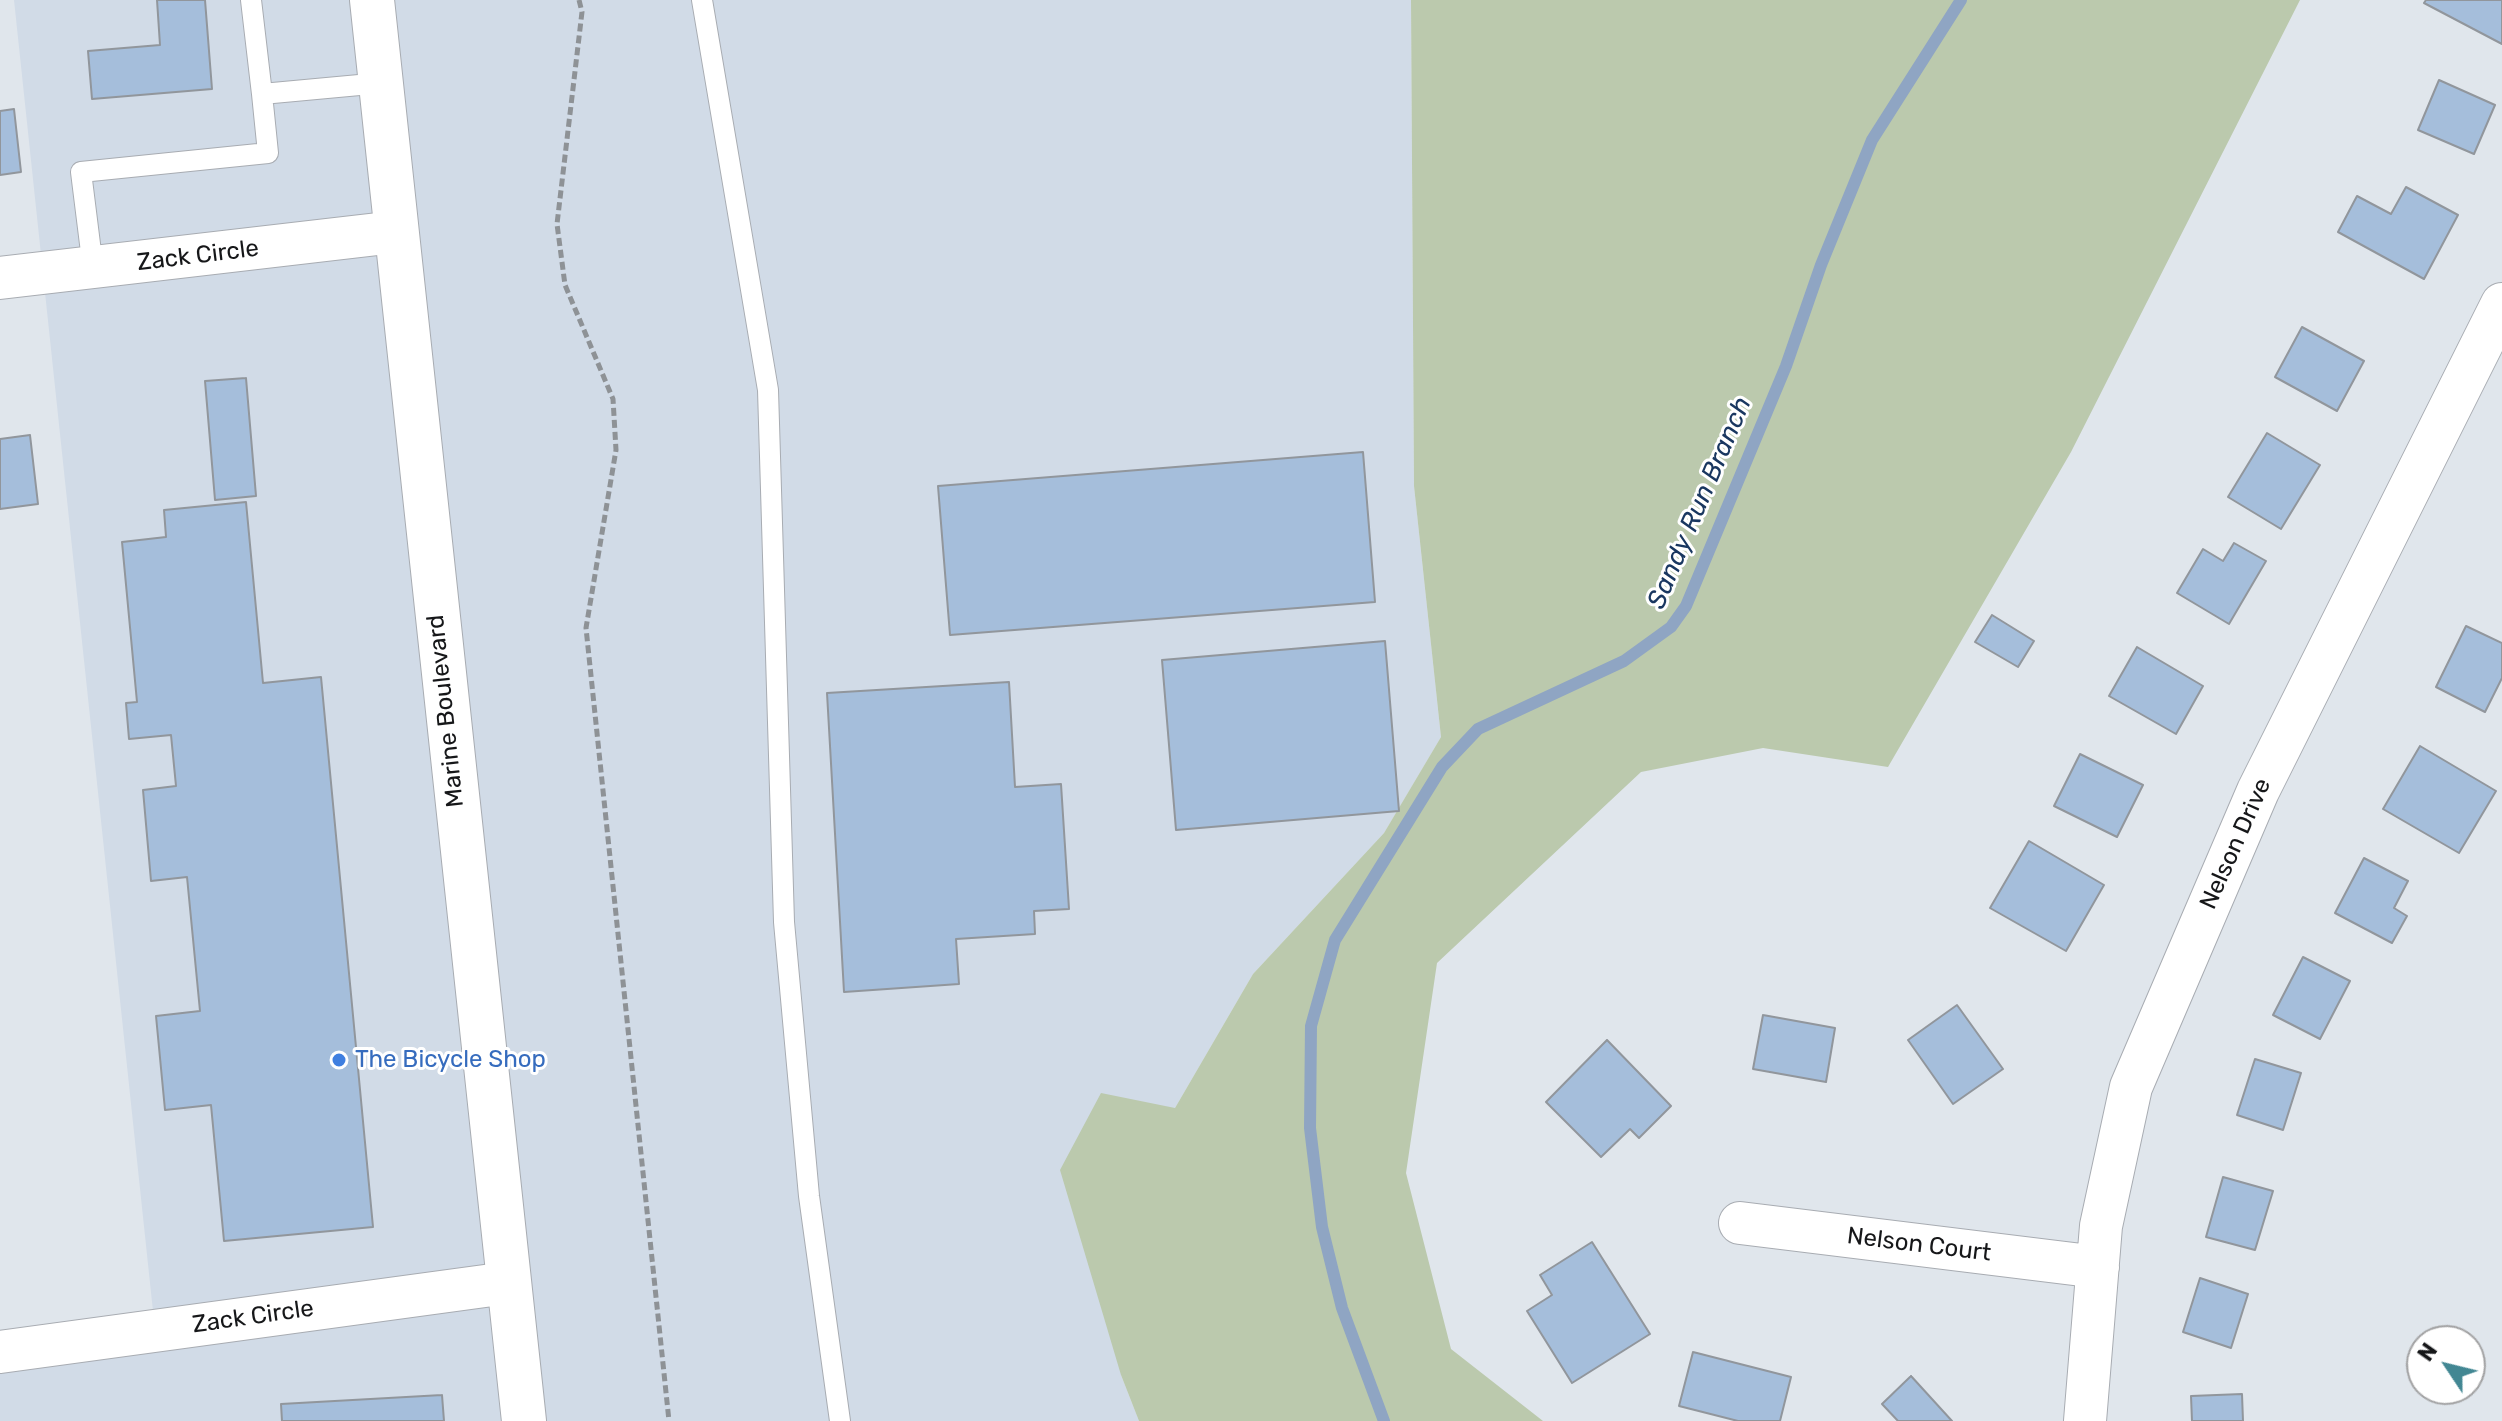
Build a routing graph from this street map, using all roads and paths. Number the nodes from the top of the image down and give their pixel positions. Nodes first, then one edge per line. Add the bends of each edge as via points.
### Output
1 (251, 0) edge
2 (372, 0) edge
3 (579, 0) edge
4 (702, 0) edge
5 (381, 83) junction
6 (262, 94) junction
7 (395, 232) junction
8 (93, 268) junction
9 (0, 278) edge
10 (2498, 322) edge
11 (1740, 1223) dead end
12 (2098, 1267) junction
13 (507, 1283) junction
14 (0, 1352) edge
15 (524, 1421) edge
16 (669, 1421) edge
17 (840, 1421) edge
18 (2085, 1421) edge

1 - 6 lane
2 - 5 main road, Marine Boulevard
3 - 16 path via 582,12 557,224 565,285 613,399 616,450 586,628
4 - 17 lane via 768,390 784,922 809,1196
5 - 6 lane
5 - 7 main road, Marine Boulevard
6 - 8 lane via 268,153 81,172
7 - 8 street, Zack Circle
7 - 13 main road, Marine Boulevard
8 - 9 street, Zack Circle
10 - 12 street, Nelson Drive via 2258,791 2157,1025 2131,1087 2101,1226
11 - 12 street, Nelson Court
12 - 18 street, Nelson Drive
13 - 14 street, Zack Circle
13 - 15 main road, Marine Boulevard

